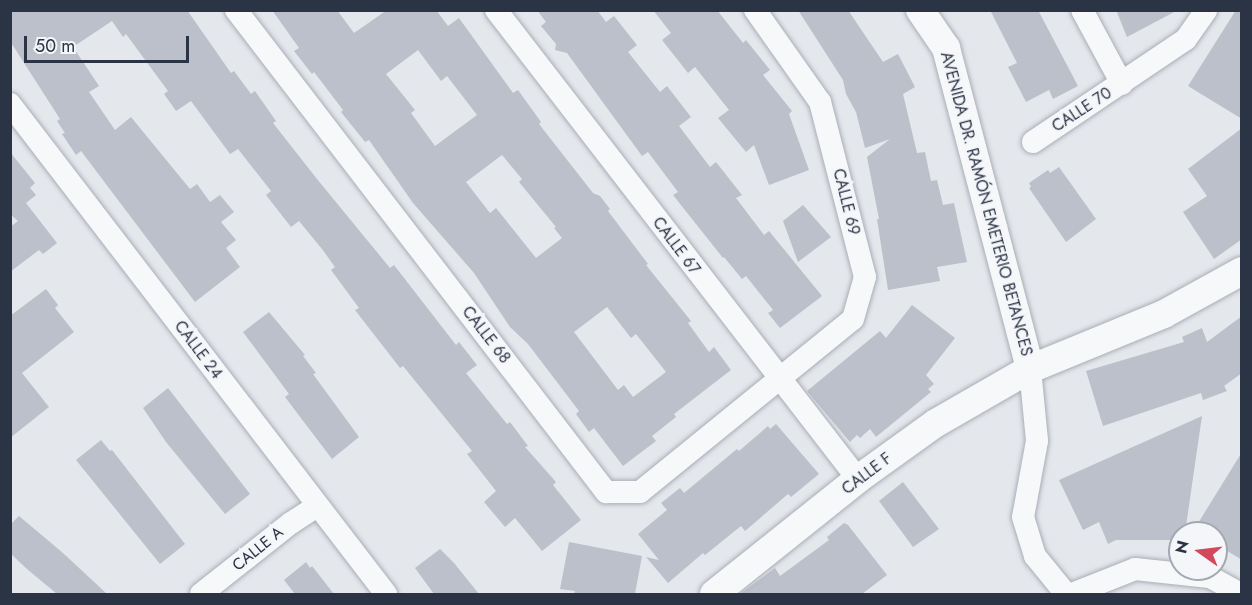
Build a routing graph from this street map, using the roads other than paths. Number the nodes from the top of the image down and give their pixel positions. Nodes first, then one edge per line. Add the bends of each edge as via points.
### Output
1 (236, 10) edge
2 (496, 10) edge
3 (755, 10) edge
4 (920, 10) edge
5 (1082, 10) edge
6 (1206, 10) edge
7 (1122, 84) junction
8 (10, 104) edge
9 (1033, 142) dead end
10 (1242, 271) edge
11 (1030, 369) junction
12 (779, 380) junction
13 (858, 479) junction
14 (317, 506) junction
15 (201, 594) edge
16 (386, 594) edge
17 (714, 594) edge
18 (1066, 594) edge
19 (1072, 594) edge
20 (1241, 594) edge

1 - 12 street, CALLE 68 via 606,492 640,492
2 - 12 street, CALLE 67
3 - 12 street, CALLE 69 via 820,102 865,277 853,319
4 - 11 street, AVENIDA DR. RAMÓN EMETERIO BETANCES via 946,48
5 - 7 street, CALLE 70
6 - 7 street via 1186,39
7 - 9 street, CALLE 70
8 - 14 street, CALLE 24
10 - 11 street, CALLE F via 1164,314
11 - 13 street, CALLE F via 936,423
11 - 18 street via 1037,441 1023,517 1035,556
12 - 13 street, CALLE 67
13 - 17 street, CALLE F
14 - 15 street, CALLE A
14 - 16 street, CALLE 24
19 - 20 street via 1135,569 1210,577

